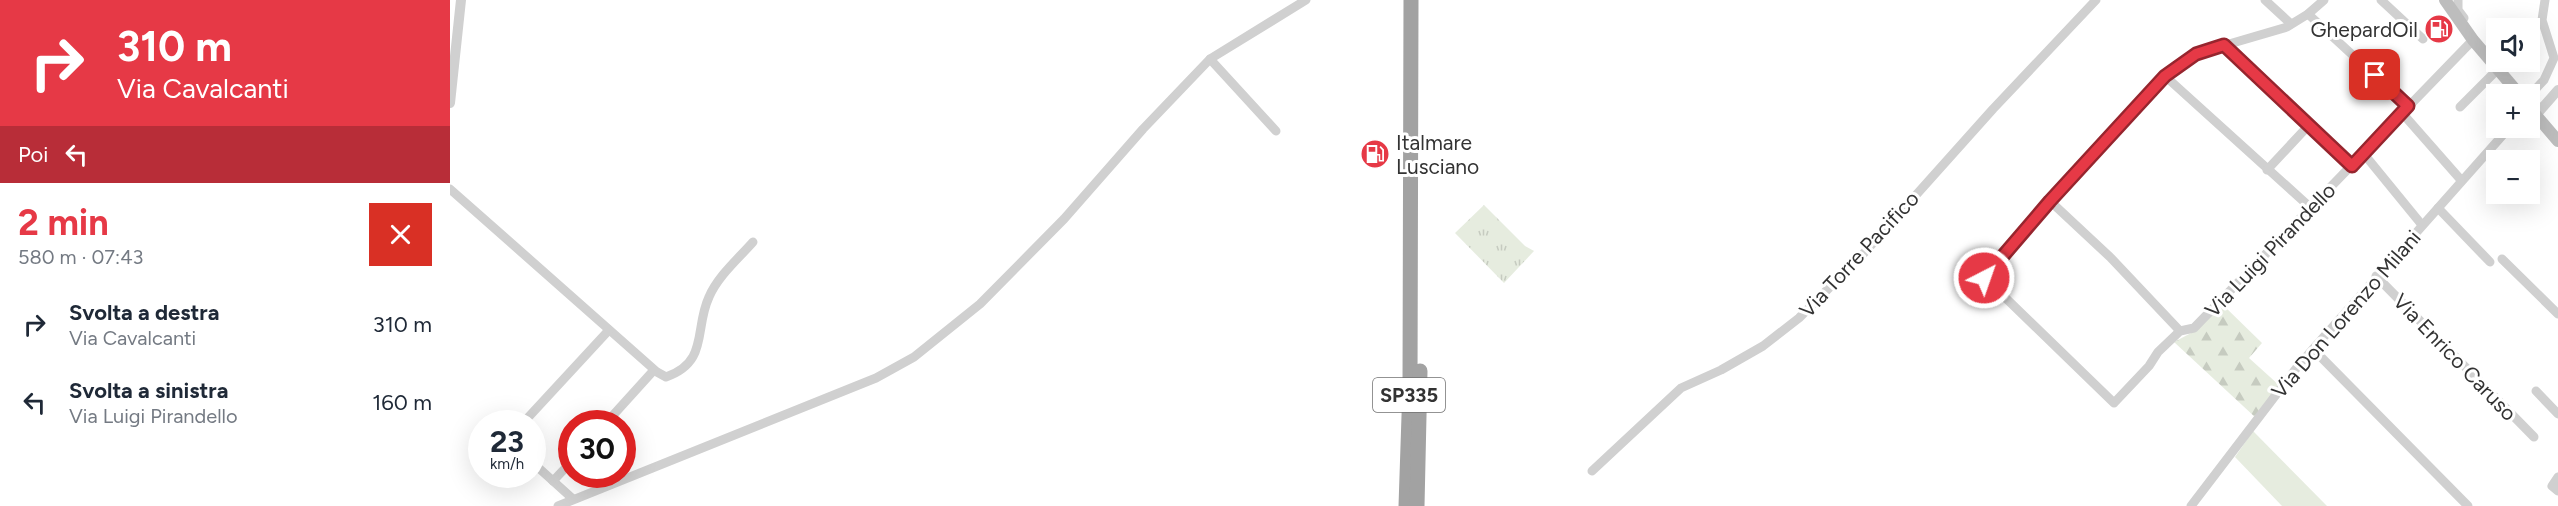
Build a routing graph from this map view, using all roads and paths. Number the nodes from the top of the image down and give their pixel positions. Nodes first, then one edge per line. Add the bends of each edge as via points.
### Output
1 (461, 0) edge
2 (1306, 0) edge
3 (1411, 0) edge
4 (1421, 0) edge
5 (2096, 0) edge
6 (2265, 0) edge
7 (2324, 0) edge
8 (2381, 0) edge
9 (2445, 0) edge
10 (2458, 0) edge
11 (2545, 0) edge
12 (2308, 14) junction
13 (2291, 24) junction
14 (2422, 39) dead end
15 (2473, 40) junction
16 (2224, 45) junction
17 (2486, 55) edge
18 (1210, 60) junction
19 (2495, 72) edge
20 (2501, 72) edge
21 (2165, 76) junction
22 (2511, 84) edge
23 (2540, 84) edge
24 (2558, 90) edge
25 (450, 103) edge
26 (2540, 105) edge
27 (2460, 107) dead end
28 (2406, 110) junction
29 (2540, 119) edge
30 (2309, 125) junction
31 (1276, 131) dead end
32 (2500, 138) edge
33 (2558, 141) edge
34 (2364, 154) junction
35 (2352, 166) junction
36 (2267, 170) junction
37 (2462, 180) junction
38 (450, 189) edge
39 (2050, 201) junction
40 (2310, 208) junction
41 (2438, 208) junction
42 (2422, 225) junction
43 (753, 242) dead end
44 (2502, 260) dead end
45 (2490, 262) dead end
46 (2376, 276) junction
47 (1417, 287) junction
48 (2558, 314) edge
49 (609, 330) junction
50 (2180, 331) junction
51 (2314, 350) junction
52 (654, 370) junction
53 (2536, 391) dead end
54 (535, 410) edge
55 (618, 410) edge
56 (2558, 414) edge
57 (2534, 437) dead end
58 (1592, 471) dead end
59 (546, 475) edge
60 (558, 476) edge
61 (2558, 477) edge
62 (553, 481) junction
63 (2558, 491) edge
64 (573, 499) junction
65 (558, 506) edge
66 (1406, 506) edge
67 (1418, 506) edge
68 (2191, 506) edge
69 (2468, 506) edge

1 - 25 street
2 - 18 street
3 - 47 highway, SP335
4 - 47 highway, SP335
5 - 58 street, Via Torre Pacifico via 1799,318 1763,346 1682,388
6 - 13 street
7 - 12 street
8 - 14 street
9 - 15 main road
10 - 15 street via 2458,10 2472,31
11 - 23 street via 2542,20 2554,58
12 - 13 street
12 - 28 street
13 - 16 street
15 - 17 main road
15 - 28 street, Via Luigi Pirandello
16 - 21 street via 2196,54
16 - 30 street
18 - 31 street
18 - 64 street via 1003,281 914,357 876,378
19 - 27 street
20 - 22 main road
21 - 36 street
21 - 39 street
24 - 26 street
28 - 34 street, Via Luigi Pirandello
28 - 37 street
29 - 33 main road
30 - 35 street
30 - 36 street
32 - 37 street, Via Don Lorenzo Milani
34 - 35 street, Via Luigi Pirandello
34 - 42 street
35 - 40 street, Via Luigi Pirandello
36 - 40 street
37 - 41 street, Via Don Lorenzo Milani
38 - 49 street
39 - 50 street
39 - 50 street, Via Luigi Pirandello via 1984,278 2114,404
40 - 50 street, Via Luigi Pirandello via 2193,328
41 - 42 street, Via Don Lorenzo Milani
41 - 45 street
42 - 46 street, Via Don Lorenzo Milani
43 - 52 street via 709,296 694,357 678,373 666,377
44 - 48 street
46 - 51 street, Via Don Lorenzo Milani
46 - 57 street, Via Enrico Caruso
47 - 66 highway, SP335
47 - 67 highway, SP335
49 - 52 street
49 - 54 street
51 - 68 street, Via Don Lorenzo Milani
51 - 69 street
52 - 55 street
53 - 56 street
59 - 62 street
60 - 62 street
61 - 63 street via 2552,486
62 - 64 street
64 - 65 street

